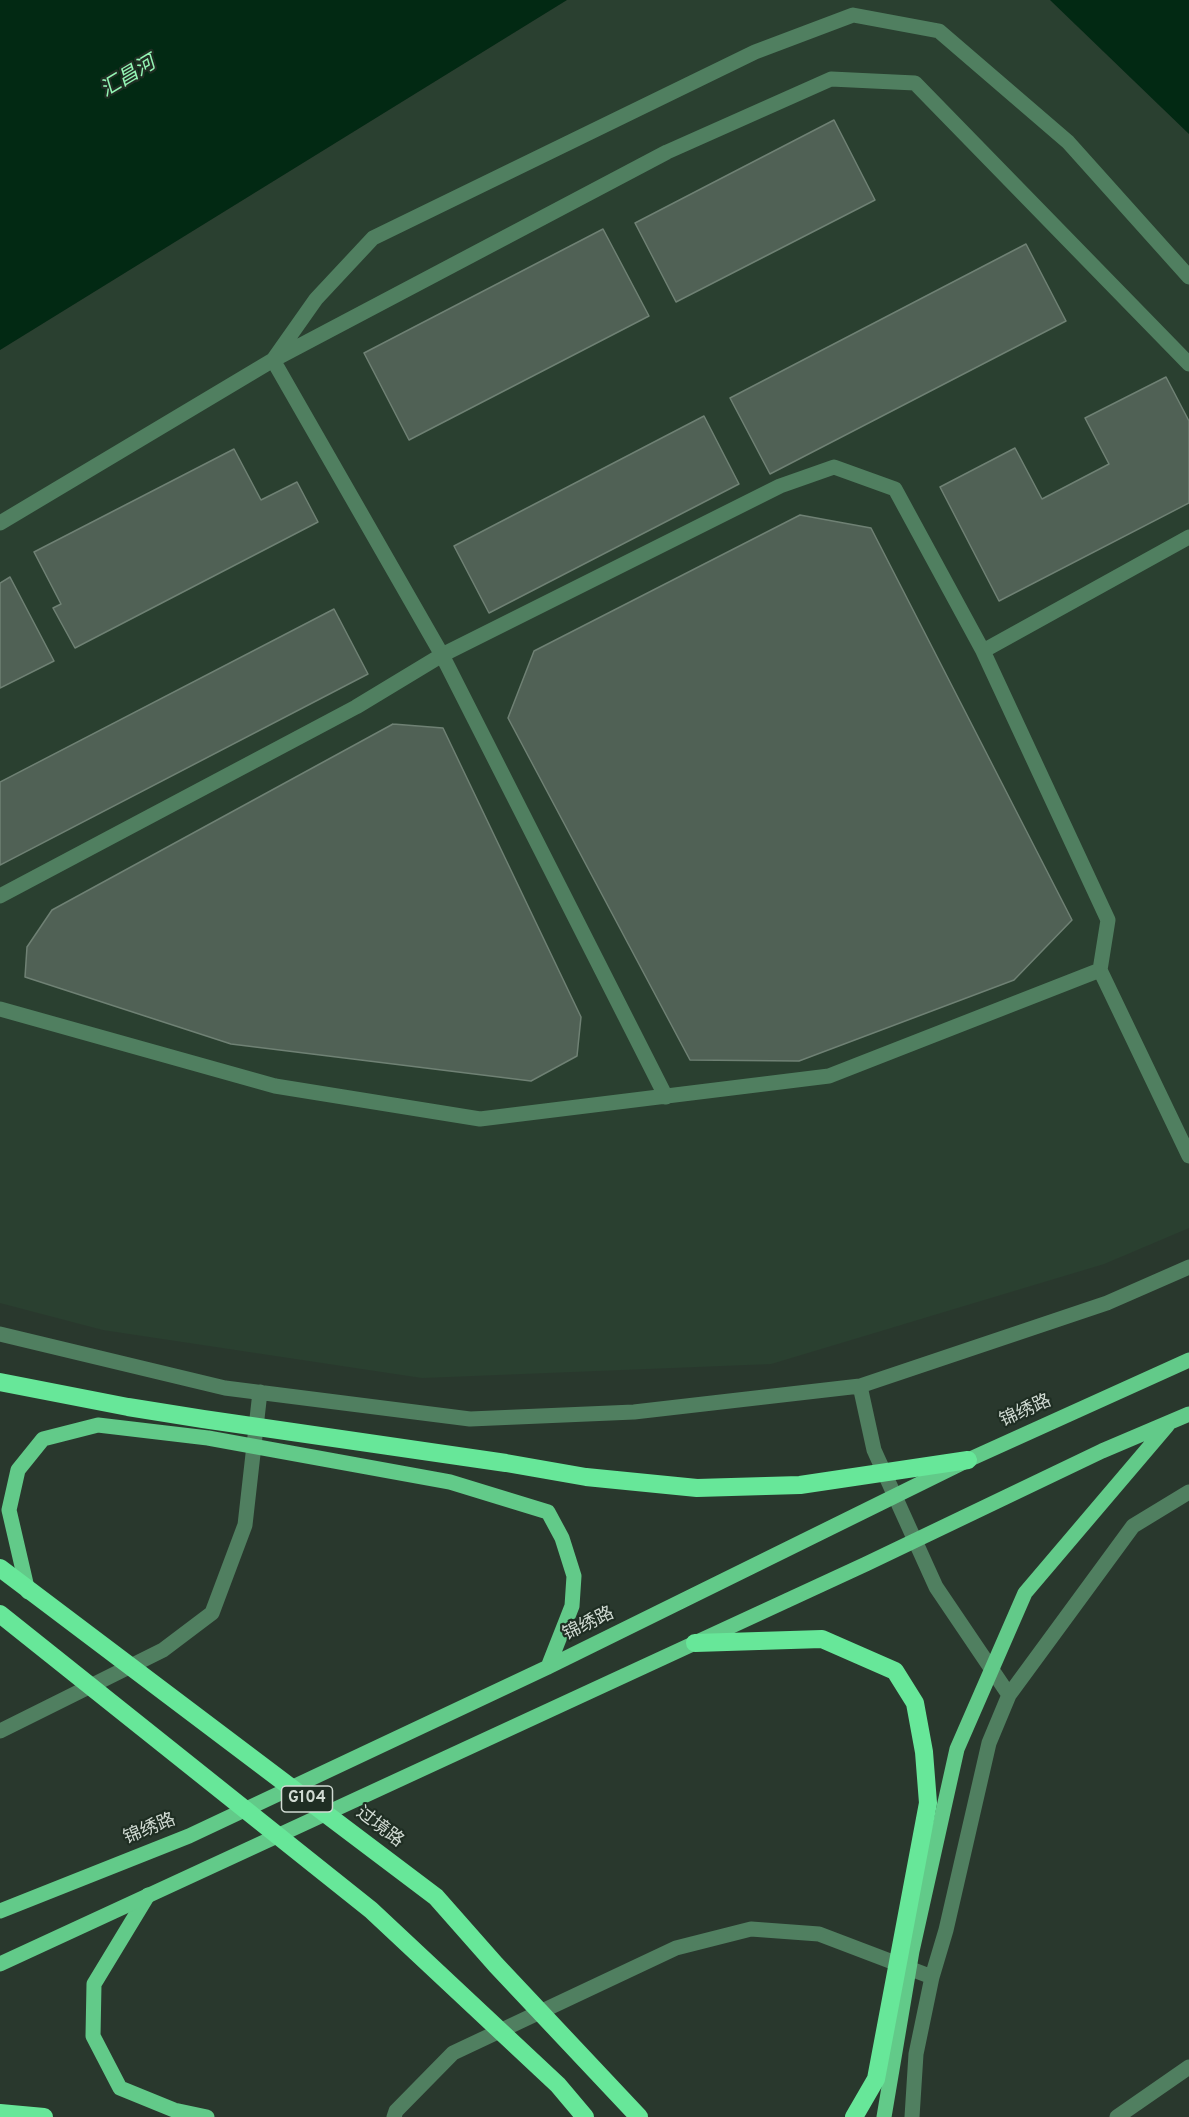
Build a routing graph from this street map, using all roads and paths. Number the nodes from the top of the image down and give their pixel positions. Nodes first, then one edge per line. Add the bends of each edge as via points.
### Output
1 (1189, 277) edge
2 (273, 360) junction
3 (1189, 364) edge
4 (0, 523) edge
5 (1189, 537) edge
6 (983, 651) junction
7 (442, 655) junction
8 (0, 896) edge
9 (1100, 969) junction
10 (0, 1009) edge
11 (666, 1097) junction
12 (1189, 1156) edge
13 (1189, 1267) edge
14 (0, 1334) edge
15 (1189, 1360) edge
16 (0, 1382) edge
17 (860, 1386) junction
18 (260, 1392) junction
19 (1189, 1414) edge
20 (1170, 1422) junction
21 (968, 1460) junction
22 (1189, 1492) edge
23 (0, 1569) edge
24 (28, 1592) junction
25 (0, 1614) edge
26 (695, 1643) junction
27 (548, 1667) junction
28 (1009, 1695) junction
29 (0, 1731) edge
30 (148, 1895) junction
31 (0, 1911) edge
32 (0, 1964) edge
33 (932, 1977) junction
34 (1189, 2067) edge
35 (572, 2109) edge
36 (0, 2113) edge
37 (44, 2117) edge
38 (207, 2117) edge
39 (394, 2117) edge
40 (585, 2117) edge
41 (639, 2117) edge
42 (854, 2117) edge
43 (884, 2117) edge
44 (912, 2117) edge
45 (1117, 2117) edge

1 - 2 street via 1068,142 939,31 853,15 755,52 373,238 316,299
2 - 3 street via 667,152 831,79 915,83
2 - 4 street
2 - 7 street
5 - 6 street
6 - 7 street via 895,489 834,467 780,486
6 - 9 street via 1108,920
7 - 8 street via 356,707
7 - 11 street
9 - 11 street via 829,1076
9 - 12 street
10 - 11 street via 275,1086 480,1119
13 - 17 street via 1107,1303
14 - 18 street via 225,1388
15 - 21 main road, 锦绣路, bridge
16 - 21 highway, bridge via 202,1419 586,1477 697,1488 800,1485
17 - 18 street via 634,1412 470,1419
17 - 28 street via 874,1450 936,1587
18 - 29 street via 245,1525 212,1613 163,1650
19 - 20 main road, bridge
20 - 26 main road, bridge
20 - 43 main road, bridge via 1025,1593 957,1749 912,1951
21 - 27 main road, 锦绣路, bridge
22 - 28 street via 1133,1526
23 - 24 highway, 过境路 / G104, bridge
24 - 27 main road, bridge via 9,1510 18,1470 43,1439 98,1425 208,1438 450,1482 548,1512 562,1538 574,1576 572,1606
24 - 41 highway, 过境路 / G104, bridge via 436,1897
25 - 35 highway, G104, bridge via 371,1910 558,2085
26 - 30 main road, bridge
26 - 42 highway, bridge via 822,1639 895,1671 915,1703 928,1803 876,2079
27 - 31 main road, 锦绣路, bridge via 189,1836
28 - 33 street via 989,1743
30 - 32 main road, bridge
30 - 38 main road via 94,1984 93,2036 120,2088 174,2110
33 - 39 street via 819,1934 751,1929 676,1948 453,2053
33 - 44 street via 916,2054
34 - 45 street
35 - 40 highway, G104, bridge
36 - 37 highway

